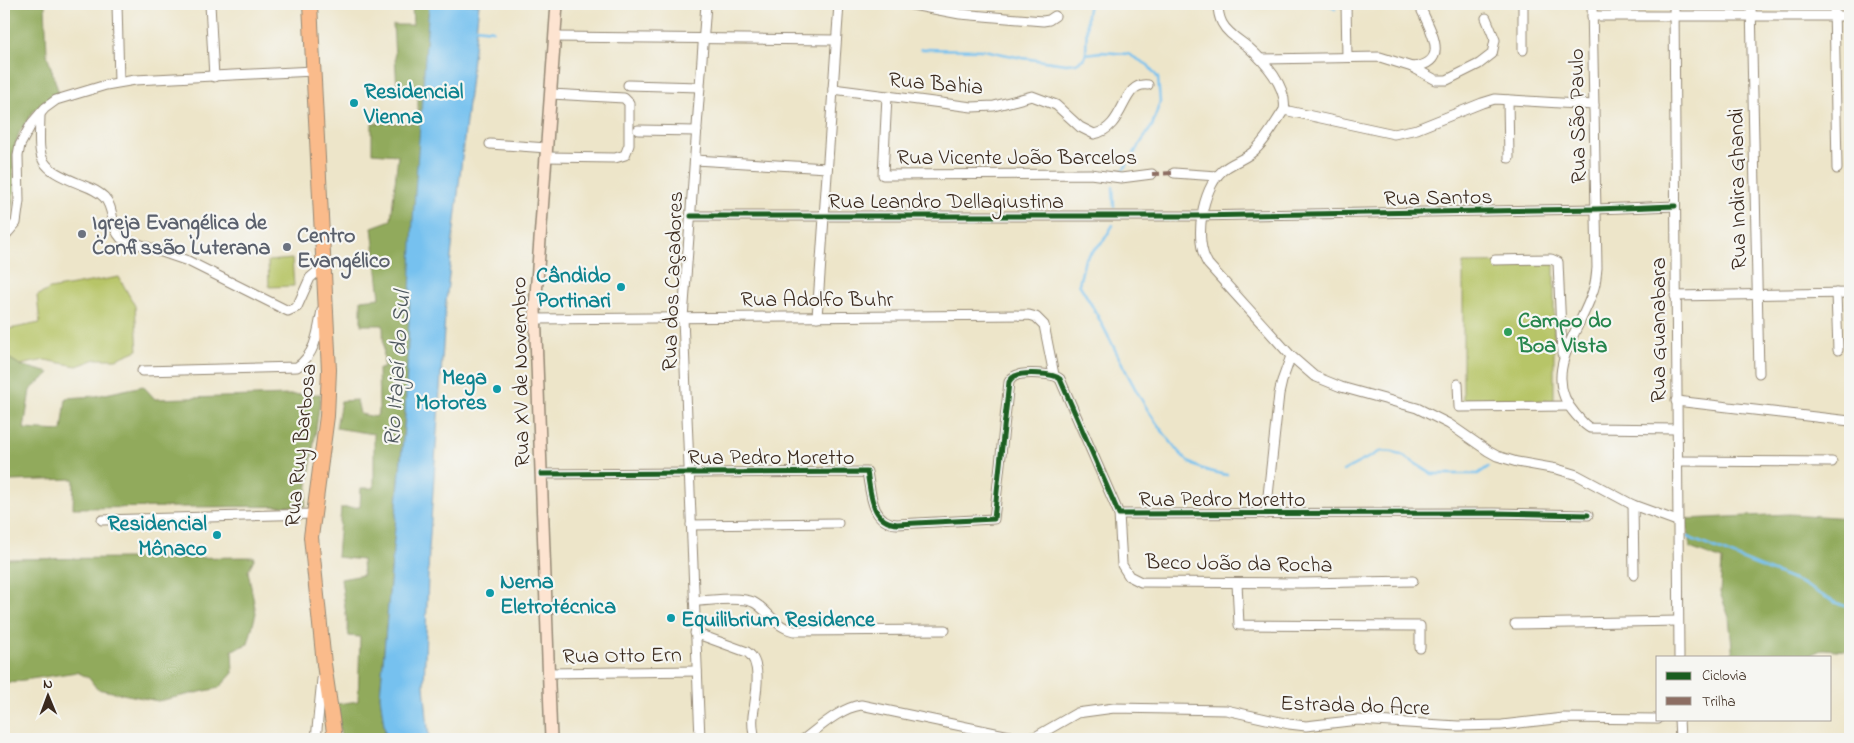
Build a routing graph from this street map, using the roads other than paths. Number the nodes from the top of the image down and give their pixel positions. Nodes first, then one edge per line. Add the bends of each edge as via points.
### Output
1 (117, 4) edge
2 (210, 4) edge
3 (310, 4) edge
4 (557, 4) edge
5 (706, 4) edge
6 (839, 4) edge
7 (907, 4) edge
8 (1218, 4) edge
9 (1346, 4) edge
10 (1419, 4) edge
11 (1523, 4) edge
12 (1592, 4) edge
13 (1674, 4) edge
14 (1751, 4) edge
15 (1834, 4) edge
16 (1055, 16) dead end
17 (1592, 16) junction
18 (1674, 16) junction
19 (1751, 16) junction
20 (1834, 16) junction
21 (1850, 16) edge
22 (1486, 18) dead end
23 (555, 36) junction
24 (703, 38) junction
25 (836, 40) junction
26 (1523, 50) dead end
27 (1347, 57) junction
28 (1261, 59) junction
29 (1412, 67) junction
30 (314, 71) junction
31 (214, 77) junction
32 (119, 82) junction
33 (628, 85) dead end
34 (1148, 85) dead end
35 (700, 87) junction
36 (833, 89) junction
37 (550, 94) junction
38 (887, 96) junction
39 (1508, 100) junction
40 (1594, 105) junction
41 (1284, 110) junction
42 (40, 114) junction
43 (638, 130) dead end
44 (697, 131) junction
45 (490, 144) dead end
46 (546, 152) junction
47 (1508, 158) dead end
48 (694, 160) junction
49 (827, 168) junction
50 (1838, 169) dead end
51 (1174, 173) dead end
52 (1152, 174) dead end
53 (1217, 176) junction
54 (1675, 206) junction
55 (1597, 209) junction
56 (690, 216) junction
57 (824, 216) junction
58 (1202, 216) junction
59 (4, 238) edge
60 (1496, 260) dead end
61 (325, 265) junction
62 (326, 290) junction
63 (1836, 293) junction
64 (1850, 293) edge
65 (1758, 295) junction
66 (1675, 296) junction
67 (817, 317) junction
68 (683, 318) junction
69 (535, 319) junction
70 (1838, 350) dead end
71 (1291, 356) junction
72 (1563, 364) junction
73 (142, 371) dead end
74 (1759, 373) dead end
75 (1054, 374) junction
76 (1458, 384) dead end
77 (1676, 401) junction
78 (1568, 406) junction
79 (1850, 421) edge
80 (1677, 429) junction
81 (1677, 462) junction
82 (1832, 462) dead end
83 (689, 473) junction
84 (541, 474) junction
85 (1632, 505) junction
86 (313, 514) junction
87 (1119, 514) junction
88 (1266, 514) junction
89 (1588, 515) dead end
90 (102, 520) dead end
91 (1678, 521) junction
92 (838, 523) dead end
93 (691, 525) junction
94 (1634, 575) dead end
95 (1413, 581) dead end
96 (1237, 583) junction
97 (694, 601) junction
98 (1678, 621) junction
99 (1515, 624) dead end
100 (945, 630) dead end
101 (696, 633) junction
102 (1420, 648) dead end
103 (1679, 656) edge
104 (324, 664) junction
105 (697, 671) junction
106 (548, 673) junction
107 (1656, 719) edge
108 (1679, 720) edge
109 (1035, 738) edge
110 (316, 739) edge
111 (335, 739) edge
112 (551, 739) edge
113 (700, 739) edge
114 (755, 739) edge
115 (804, 739) edge
116 (1680, 739) edge

1 - 32 street
2 - 31 street
3 - 30 main road, Rua Ruy Barbosa
4 - 23 main road, Rua XV de Novembro
5 - 24 street, Rua dos Caçadores
6 - 25 street
7 - 16 street via 986,17 1043,21
8 - 28 street via 1219,17 1225,28
9 - 27 street
10 - 29 street via 1436,51 1426,64
11 - 26 street
12 - 17 street, Rua São Paulo
13 - 18 street, Rua Guanabara
14 - 19 street, Rua Indira Ghandi
15 - 20 street
17 - 18 street
17 - 40 street, Rua São Paulo
18 - 19 street
18 - 54 street, Rua Guanabara
19 - 20 street
19 - 65 street, Rua Indira Ghandi
20 - 21 street
20 - 50 street
22 - 29 street via 1495,40 1492,54 1487,59 1441,81 1429,78
23 - 24 street
23 - 37 main road, Rua XV de Novembro
24 - 25 street
24 - 35 street, Rua dos Caçadores
25 - 36 street
27 - 28 street
27 - 29 street via 1380,57
28 - 41 street via 1281,90
30 - 31 street
30 - 61 main road, Rua Ruy Barbosa
31 - 32 street
32 - 42 street via 56,100
33 - 35 street
34 - 38 street, Rua Bahia via 1134,88 1114,122 1094,134 1080,127 1056,105 1032,96 982,107
35 - 44 street, Rua dos Caçadores
36 - 38 street, Rua Bahia
36 - 49 street
37 - 46 main road, Rua XV de Novembro
37 - 46 street via 624,98 628,103 629,145 625,155 615,158
38 - 52 street, Rua Vicente João Barcelos via 883,175 1090,174 1121,178
39 - 40 street
39 - 41 street via 1489,100 1417,129 1394,134
39 - 47 street
40 - 55 street, Rua São Paulo
41 - 53 street via 1258,148
42 - 59 street via 20,145 16,223
42 - 61 street via 39,146 43,161 58,175 104,197 109,203 115,232 121,238 188,261 288,311 297,308 310,278
43 - 44 street
44 - 48 street, Rua dos Caçadores
45 - 46 street
46 - 69 main road, Rua XV de Novembro
48 - 49 street
48 - 56 street, Rua dos Caçadores
49 - 57 street
51 - 53 street
53 - 58 street
54 - 55 street, Rua Santos
54 - 66 street, Rua Guanabara
55 - 58 street, Rua Santos
55 - 72 street, Rua São Paulo via 1598,258 1593,291 1566,349
56 - 57 street, Rua Leandro Dellagiustina
56 - 68 street, Rua dos Caçadores
57 - 58 street, Rua Leandro Dellagiustina
57 - 67 street
58 - 71 street via 1204,257
60 - 72 street via 1551,259 1558,262
61 - 62 main road, Rua Ruy Barbosa
62 - 73 street via 315,343 306,361 297,367
62 - 86 main road, Rua Ruy Barbosa via 329,393
63 - 64 street
63 - 65 street
63 - 70 street
65 - 66 street
65 - 74 street, Rua Indira Ghandi
66 - 77 street, Rua Guanabara
67 - 68 street, Rua Adolfo Buhr
67 - 75 street, Rua Adolfo Buhr via 1029,315 1044,325
68 - 69 street, Rua Adolfo Buhr
68 - 83 street, Rua dos Caçadores
69 - 84 main road, Rua XV de Novembro
71 - 85 street via 1314,376 1327,382 1417,408 1449,424 1497,456 1577,475
71 - 88 street via 1279,394
72 - 78 street via 1562,388
75 - 83 street, Rua Pedro Moretto via 1020,375 1009,382 994,519 886,523 875,507 867,472
75 - 87 street, Rua Pedro Moretto via 1060,379
76 - 78 street via 1458,407
77 - 79 street
77 - 80 street, Rua Guanabara
78 - 80 street via 1590,428
80 - 81 street, Rua Guanabara
81 - 82 street
81 - 91 street, Rua Guanabara
83 - 84 street, Rua Pedro Moretto
83 - 93 street, Rua dos Caçadores
84 - 106 main road, Rua XV de Novembro
85 - 91 street
85 - 94 street
86 - 90 street
86 - 104 main road, Rua Ruy Barbosa via 311,537
87 - 88 street, Rua Pedro Moretto
87 - 96 street, Beco João da Rocha via 1122,565 1133,579 1149,583
88 - 89 street, Rua Pedro Moretto
91 - 98 street, Rua Guanabara
92 - 93 street
93 - 97 street, Rua dos Caçadores
95 - 96 street, Beco João da Rocha
96 - 102 street via 1239,625 1420,626
97 - 100 street via 752,602 777,624 794,631
97 - 101 street, Rua dos Caçadores
98 - 99 street
98 - 103 street, Rua Guanabara
101 - 105 street, Rua dos Caçadores
101 - 114 street via 747,652 754,660 757,680 753,717
104 - 110 street
104 - 111 main road, Rua Ruy Barbosa
105 - 106 street, Rua Otto Ern
105 - 113 street, Rua dos Caçadores
106 - 112 main road, Rua XV de Novembro
107 - 109 street, Estrada do Acre via 1563,718 1458,726 1363,720 1306,726 1226,710 1114,708 1077,713
108 - 116 street
109 - 115 street, Estrada do Acre via 1011,737 861,705 841,712

